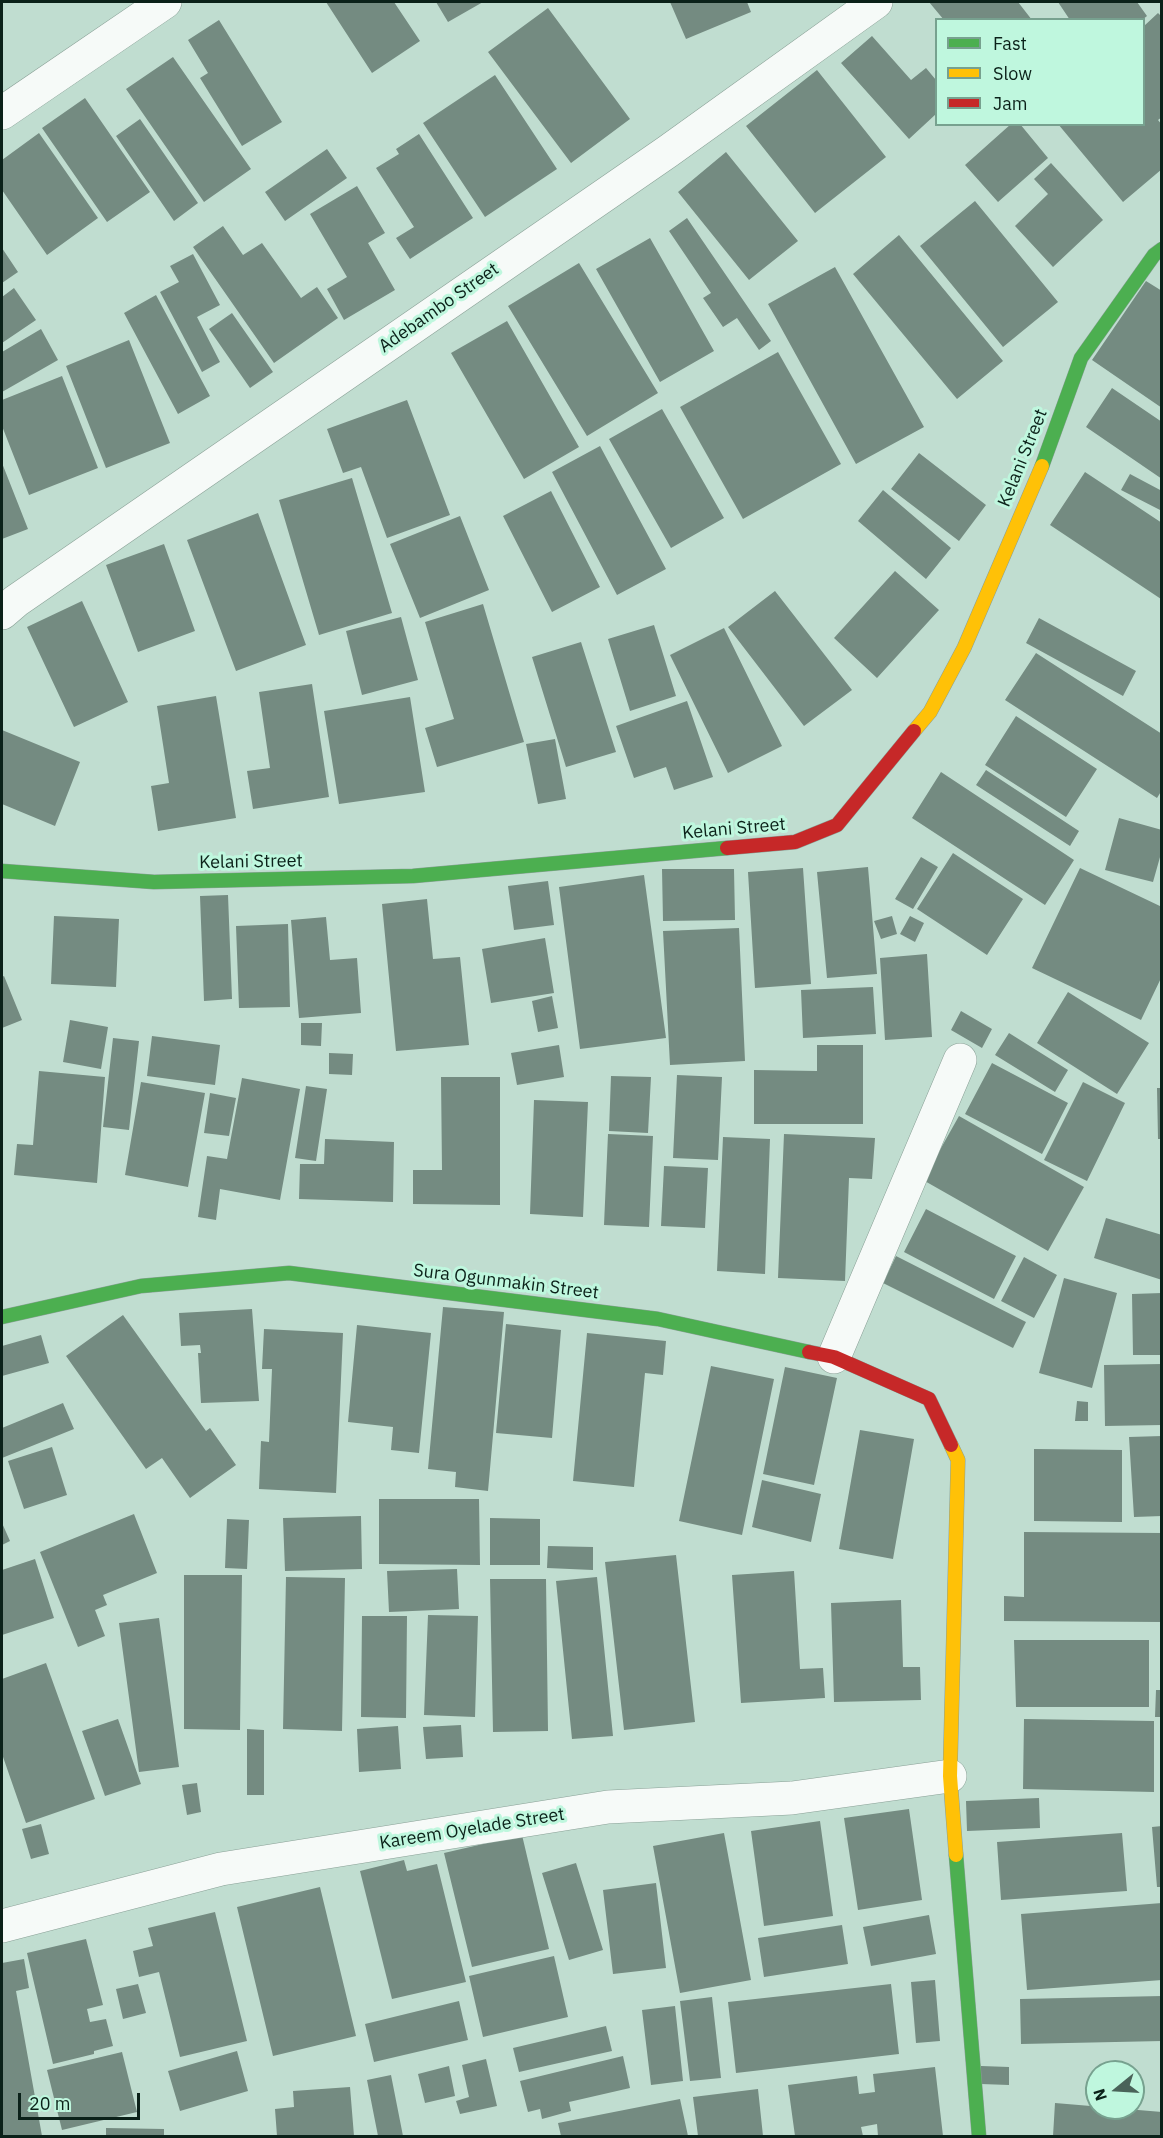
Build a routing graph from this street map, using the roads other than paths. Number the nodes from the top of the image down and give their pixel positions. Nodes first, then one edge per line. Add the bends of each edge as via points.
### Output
1 (165, 2) edge
2 (876, 2) edge
3 (2, 113) edge
4 (1161, 249) edge
5 (2, 614) edge
6 (2, 871) edge
7 (960, 1060) dead end
8 (2, 1317) edge
9 (834, 1357) junction
10 (950, 1776) junction
11 (2, 1926) edge
12 (979, 2136) edge

1 - 3 street
2 - 5 street, Adebambo Street
4 - 6 street, Kelani Street via 1081,358 1044,460 964,648 930,712 837,825 795,842 413,876 154,882
7 - 9 street
8 - 9 street, Sura Ogunmakin Street via 141,1286 289,1273 658,1319
9 - 10 street, Sura Ogunmakin Street via 929,1399 958,1460
10 - 11 street, Kareem Oyelade Street via 792,1798 596,1809 221,1869
10 - 12 street

